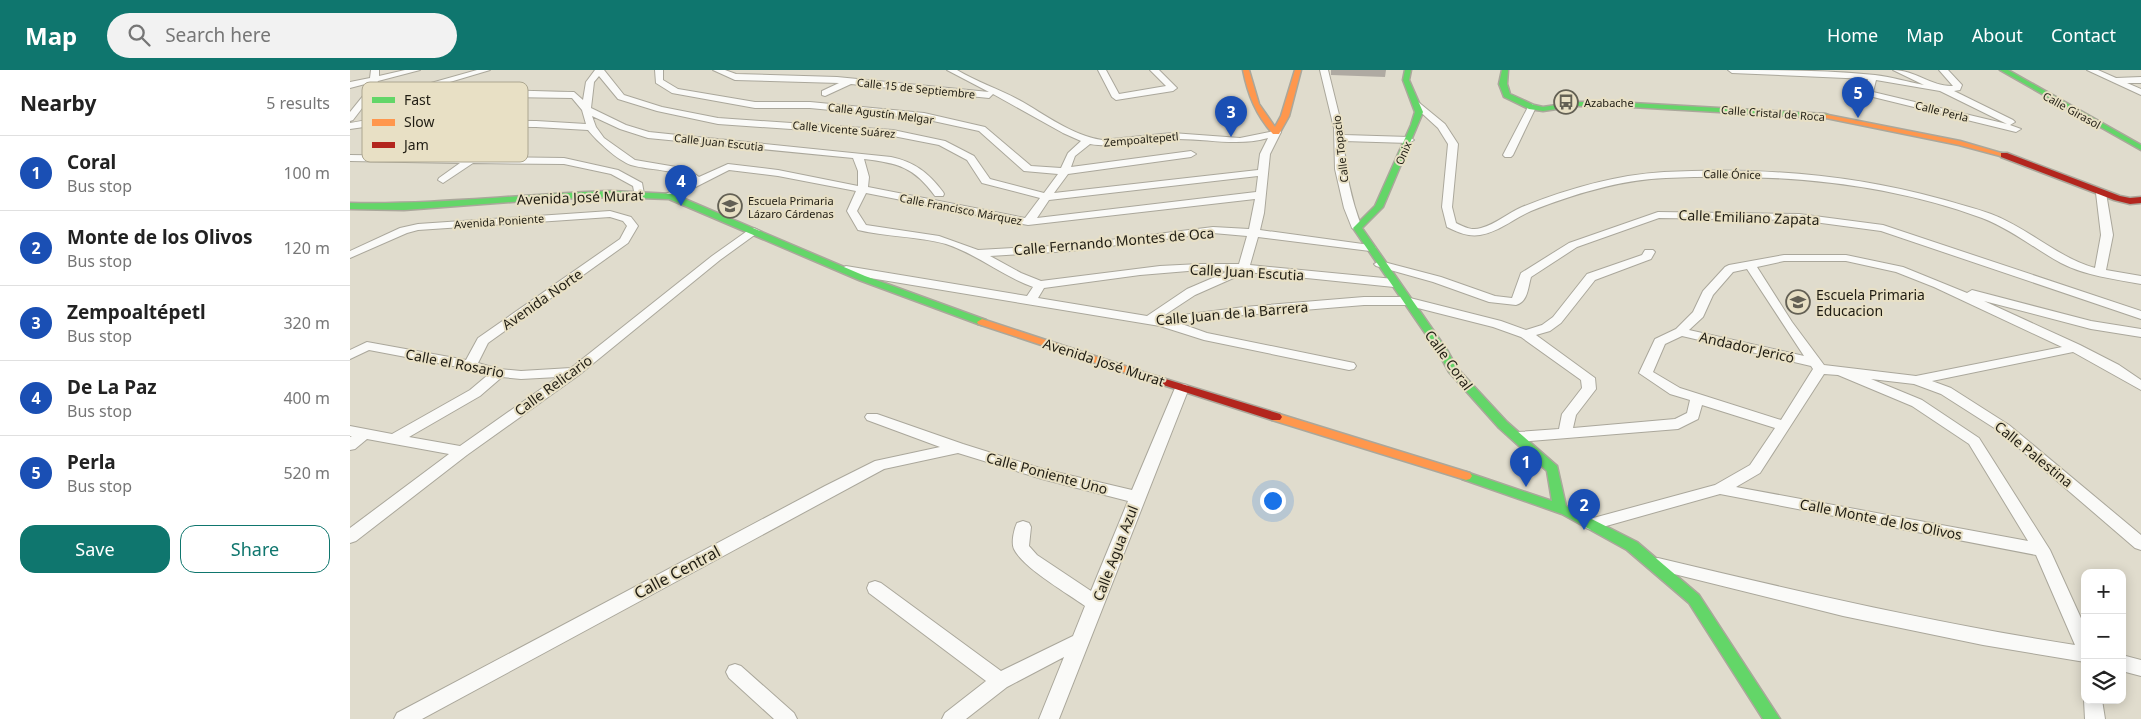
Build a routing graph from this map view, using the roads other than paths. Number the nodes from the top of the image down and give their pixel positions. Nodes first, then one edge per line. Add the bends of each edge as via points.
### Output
1 (375, 70) edge
2 (416, 70) edge
3 (486, 70) edge
4 (587, 70) edge
5 (600, 70) edge
6 (659, 70) edge
7 (717, 70) edge
8 (951, 70) edge
9 (1102, 70) edge
10 (1154, 70) edge
11 (1246, 70) edge
12 (1298, 70) edge
13 (1324, 70) edge
14 (1408, 70) edge
15 (1505, 70) edge
16 (1732, 70) edge
17 (1851, 70) edge
18 (1897, 70) edge
19 (1943, 70) edge
20 (2004, 70) edge
21 (2091, 70) edge
22 (1873, 77) junction
23 (375, 80) junction
24 (2113, 80) junction
25 (2141, 80) edge
26 (851, 81) junction
27 (365, 82) edge
28 (443, 82) edge
29 (590, 82) junction
30 (1945, 90) junction
31 (2141, 92) edge
32 (825, 93) dead end
33 (528, 94) edge
34 (1007, 97) junction
35 (362, 103) edge
36 (1417, 104) junction
37 (1532, 107) junction
38 (586, 108) junction
39 (350, 118) edge
40 (528, 124) edge
41 (591, 127) junction
42 (1276, 132) junction
43 (1339, 138) junction
44 (1409, 140) junction
45 (1087, 141) junction
46 (2141, 148) edge
47 (1191, 154) dead end
48 (857, 155) junction
49 (1508, 155) dead end
50 (528, 161) edge
51 (467, 162) edge
52 (632, 162) junction
53 (1065, 171) junction
54 (614, 172) junction
55 (1264, 172) junction
56 (443, 180) dead end
57 (698, 181) junction
58 (864, 189) junction
59 (2101, 193) junction
60 (639, 194) junction
61 (940, 194) dead end
62 (670, 196) junction
63 (1261, 196) junction
64 (1047, 197) junction
65 (2141, 200) edge
66 (350, 206) edge
67 (1028, 222) junction
68 (1357, 228) junction
69 (754, 231) junction
70 (1255, 233) junction
71 (624, 241) joint
72 (1370, 248) junction
73 (1649, 252) dead end
74 (976, 253) junction
75 (350, 255) edge
76 (1380, 264) junction
77 (1750, 265) junction
78 (840, 268) junction
79 (1243, 269) junction
80 (2100, 274) junction
81 (2141, 280) edge
82 (1394, 283) junction
83 (1938, 284) junction
84 (1040, 285) junction
85 (1030, 300) junction
86 (1406, 302) junction
87 (2141, 315) edge
88 (1155, 321) junction
89 (1680, 332) junction
90 (2141, 333) edge
91 (1526, 334) junction
92 (2076, 348) junction
93 (350, 355) edge
94 (470, 365) junction
95 (1349, 366) dead end
96 (1817, 366) junction
97 (574, 372) junction
98 (1842, 372) junction
99 (500, 373) junction
100 (1588, 378) joint
101 (1916, 380) junction
102 (2141, 386) edge
103 (1182, 388) junction
104 (1697, 398) junction
105 (872, 417) dead end
106 (1784, 426) junction
107 (357, 432) edge
108 (1565, 432) junction
109 (1518, 436) junction
110 (396, 438) junction
111 (350, 445) edge
112 (958, 448) junction
113 (462, 451) junction
114 (1720, 488) junction
115 (1136, 497) junction
116 (1560, 508) junction
117 (1592, 524) junction
118 (1023, 527) dead end
119 (350, 537) edge
120 (2141, 544) edge
121 (2042, 550) junction
122 (1651, 562) junction
123 (875, 588) dead end
124 (1096, 604) junction
125 (2081, 638) edge
126 (1080, 641) junction
127 (2081, 653) edge
128 (2126, 664) edge
129 (2141, 668) edge
130 (735, 672) dead end
131 (1000, 681) junction
132 (2093, 704) edge
133 (404, 719) edge
134 (787, 719) edge
135 (952, 719) edge
136 (1049, 719) edge
137 (1772, 719) edge
138 (2095, 719) edge

1 - 23 street
2 - 23 street
3 - 28 street
4 - 29 street via 586,79
5 - 29 street
5 - 64 street, Calle Vicente Suárez via 621,97 660,109 718,121 894,133 942,143 971,158 986,181
6 - 53 street, Calle Agustín Melgar via 660,81 675,91 710,98 755,105 810,105 914,115 982,129 1028,169
7 - 26 street, Calle 15 de Septiembre via 735,77
8 - 34 street, Zempoaltepetl
9 - 10 street via 1116,96 1173,88
11 - 42 street via 1261,120
12 - 42 street via 1285,116
13 - 43 street, Calle Topacio
14 - 36 street via 1406,80
15 - 37 street via 1503,84 1507,95
16 - 22 street
17 - 22 street
18 - 30 street
19 - 30 street via 1959,87
20 - 46 street, Calle Girasol
21 - 24 street
22 - 30 street
22 - 30 street, Calle Perla via 1868,93 2016,129 2008,120
23 - 27 street
24 - 25 street
24 - 31 street
26 - 32 street
26 - 34 street, Calle 15 de Septiembre
29 - 38 street
33 - 38 street, Calle Juan Escutia via 574,95
34 - 45 street, Zempoaltepetl
35 - 39 street
36 - 44 street, Onix via 1419,112
36 - 80 street, Calle Ónice via 1442,126 1453,144 1447,208 1451,225 1464,231 1480,232 1526,209 1604,183 1637,176 1802,176 1894,190 1989,217 2077,266
37 - 49 street
37 - 59 street, Calle Cristal de Roca via 1543,110 1577,104 1614,104 1831,117 1960,143 2006,156
38 - 41 street
38 - 48 street, Calle Juan Escutia via 623,127 648,135
40 - 41 street
41 - 52 street via 601,140
42 - 45 street, Zempoaltepetl via 1262,138 1242,140 1219,141 1179,135 1123,142
42 - 55 street via 1265,154
43 - 44 street
43 - 68 street, Calle Topacio via 1340,169
44 - 68 street, Onix via 1379,207
45 - 53 street via 1071,154
47 - 53 street, Calle Agustín Melgar
48 - 58 street via 863,167
48 - 61 street, Calle Juan Escutia via 908,165 920,171
50 - 54 street via 564,161
51 - 56 street
52 - 54 street
52 - 57 street via 684,171
53 - 64 street
54 - 60 street via 638,184
55 - 63 street
55 - 64 street, Calle Vicente Suárez
57 - 58 street, Calle Francisco Márquez via 728,167
57 - 62 street, Calle Francisco Márquez
58 - 67 street, Calle Francisco Márquez via 915,202
58 - 74 street, Calle Juan Escutia via 852,210 862,228 950,242
59 - 65 street, Calle Cristal de Roca via 2130,201
59 - 80 street via 2107,236
60 - 62 street, Avenida José Murat
60 - 66 street, Avenida José Murat via 551,196 404,207
62 - 69 street, Avenida José Murat
63 - 67 street, Calle Francisco Márquez
63 - 70 street
64 - 67 street
68 - 72 street, Calle Coral
69 - 78 street, Avenida José Murat
69 - 97 street, Calle Relicario
70 - 72 street, Calle Fernando Montes de Oca
70 - 74 street, Calle Fernando Montes de Oca via 1213,230 1070,248
70 - 79 street
71 - 75 street, Avenida Poniente via 633,226 627,219 610,214 418,227 404,230
71 - 94 street, Avenida Norte via 483,341
72 - 76 street, Calle Coral
73 - 91 street via 1647,257 1591,278 1557,320 1546,328
74 - 84 street, Calle Juan Escutia via 1026,281
76 - 82 street, Calle Coral
76 - 87 street, Calle Emiliano Zapata via 1456,285 1490,300 1516,301 1525,275 1573,245 1658,215 1799,216 1883,228
77 - 83 street via 1784,258 1846,258 1899,269
77 - 89 street via 1729,269 1707,294 1699,314
77 - 96 street
78 - 85 street, Calle Juan de la Barrera
78 - 103 street, Avenida José Murat via 1017,334
79 - 82 street, Calle Juan Escutia
79 - 84 street, Calle Juan Escutia via 1154,270
79 - 88 street via 1190,292
80 - 81 street, Calle Ónice
82 - 86 street, Calle Coral
83 - 90 street via 2091,325
83 - 92 street
84 - 85 street
85 - 88 street, Calle Juan de la Barrera
86 - 88 street, Calle Juan de la Barrera via 1344,302
86 - 91 street, Calle Juan de la Barrera
86 - 109 street, Calle Coral via 1453,370 1502,425
88 - 95 street via 1204,336
89 - 96 street, Andador Jericó
89 - 104 street via 1660,342 1646,373 1675,391
91 - 100 street
92 - 101 street
92 - 102 street
93 - 94 street, Calle el Rosario via 367,346
94 - 99 street, Calle el Rosario
96 - 98 street, Andador Jericó
96 - 106 street, Calle Monte de los Olivos
97 - 99 street, Calle el Rosario
97 - 113 street, Calle Relicario
98 - 101 street
98 - 121 street via 1916,403 1974,441
99 - 110 street via 475,393
100 - 108 street via 1589,389 1569,414
101 - 120 street, Calle Palestina via 1946,391 2004,428
103 - 115 street, Calle Agua Azul
103 - 116 street, Avenida José Murat via 1426,462
104 - 106 street
104 - 108 street via 1693,416 1678,424
105 - 112 street, Calle Poniente Uno
106 - 114 street, Calle Monte de los Olivos via 1755,469
107 - 110 street
107 - 111 street
108 - 109 street
109 - 116 street, Calle Coral via 1553,468
110 - 113 street
112 - 115 street, Calle Poniente Uno via 1042,474
112 - 133 street, Calle Central via 880,465
113 - 119 street, Calle Relicario
114 - 117 street, Calle Monte de los Olivos
114 - 121 street, Calle Monte de los Olivos
115 - 124 street, Calle Agua Azul
116 - 117 street, Avenida José Murat
117 - 122 street, Avenida José Murat via 1632,546
118 - 124 street via 1021,547 1031,559
121 - 125 street
122 - 127 street via 1843,609 1983,638
122 - 137 street, Avenida José Murat via 1694,599
123 - 131 street
124 - 126 street, Calle Agua Azul
126 - 131 street
126 - 136 street, Calle Agua Azul
128 - 129 street
130 - 134 street
131 - 135 street
132 - 138 street

